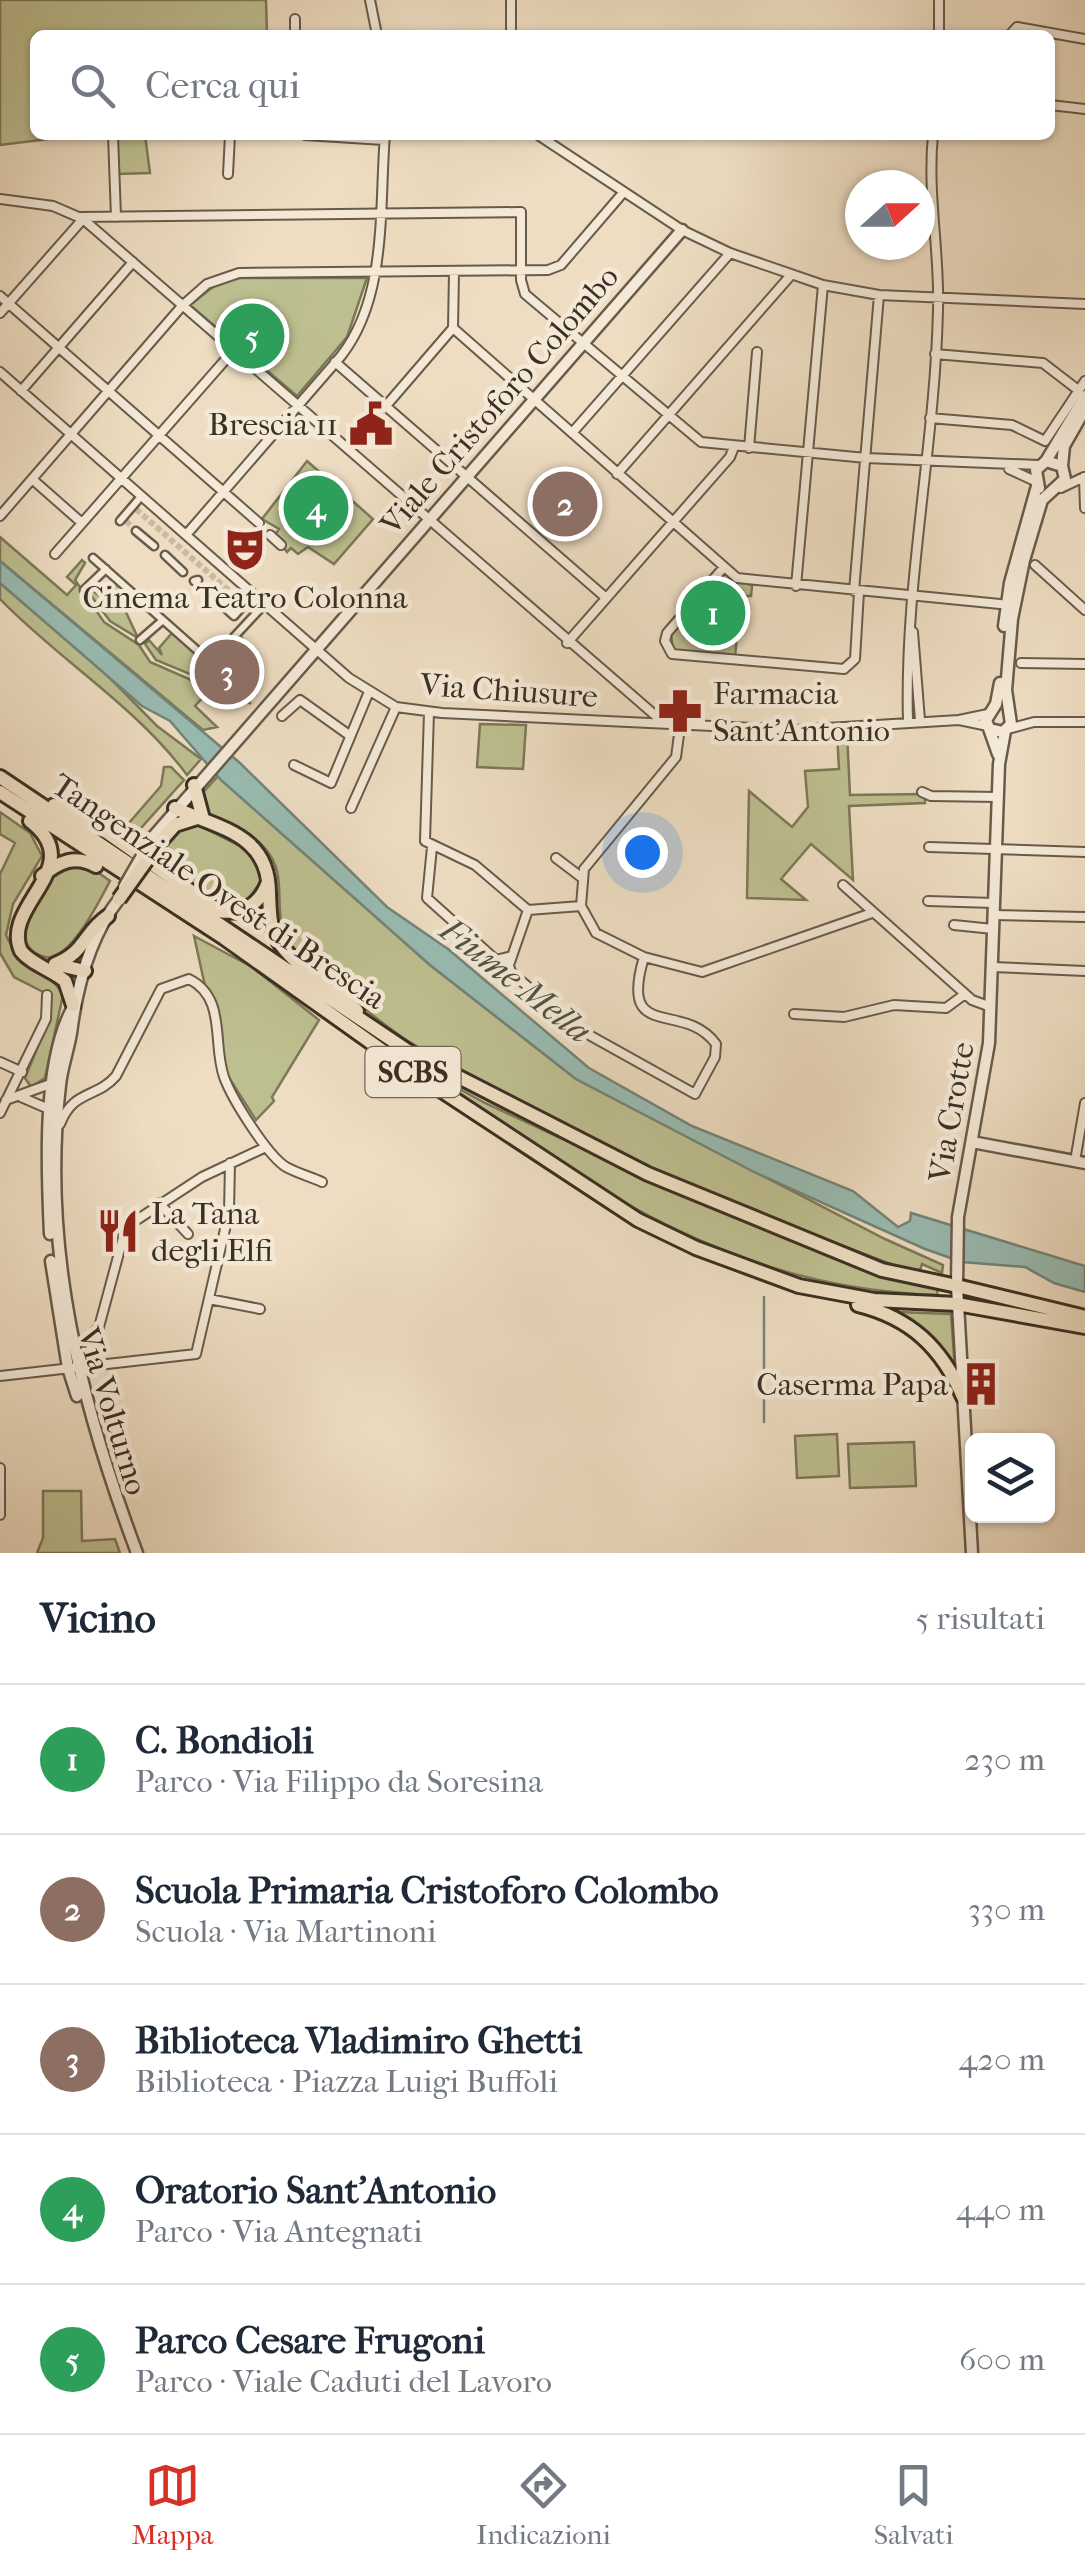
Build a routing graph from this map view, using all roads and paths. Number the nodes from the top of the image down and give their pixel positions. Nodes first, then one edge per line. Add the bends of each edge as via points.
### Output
1 (370, 0) edge
2 (511, 0) edge
3 (939, 0) edge
4 (296, 19) dead end
5 (296, 30) edge
6 (376, 30) edge
7 (511, 30) edge
8 (939, 30) edge
9 (1055, 34) edge
10 (1085, 40) edge
11 (1055, 106) edge
12 (1085, 109) edge
13 (113, 140) edge
14 (230, 140) edge
15 (384, 140) edge
16 (545, 140) edge
17 (933, 140) edge
18 (228, 174) dead end
19 (622, 194) junction
20 (0, 200) edge
21 (379, 214) junction
22 (116, 216) junction
23 (82, 218) junction
24 (682, 230) junction
25 (730, 253) junction
26 (133, 262) junction
27 (521, 271) junction
28 (374, 272) junction
29 (454, 272) junction
30 (792, 275) junction
31 (822, 284) junction
32 (937, 295) junction
33 (0, 296) edge
34 (878, 296) junction
35 (8, 304) junction
36 (1085, 304) edge
37 (182, 306) junction
38 (0, 313) edge
39 (453, 328) junction
40 (582, 344) junction
41 (58, 348) junction
42 (233, 351) junction
43 (757, 352) dead end
44 (935, 354) junction
45 (335, 362) junction
46 (0, 372) edge
47 (622, 377) junction
48 (1085, 381) edge
49 (21, 390) junction
50 (108, 392) junction
51 (1082, 393) edge
52 (534, 399) junction
53 (297, 406) junction
54 (385, 407) junction
55 (1074, 410) edge
56 (668, 416) junction
57 (930, 418) junction
58 (572, 433) junction
59 (71, 434) junction
60 (159, 436) junction
61 (734, 447) junction
62 (748, 448) junction
63 (807, 453) junction
64 (866, 458) junction
65 (928, 459) junction
66 (1043, 463) junction
67 (1000, 466) junction
68 (1063, 468) junction
69 (617, 474) junction
70 (465, 477) junction
71 (1084, 477) edge
72 (121, 478) junction
73 (32, 480) junction
74 (1036, 484) junction
75 (1061, 488) junction
76 (224, 492) junction
77 (1049, 492) junction
78 (136, 506) dead end
79 (1085, 508) edge
80 (0, 516) edge
81 (123, 520) dead end
82 (427, 520) junction
83 (672, 522) junction
84 (82, 523) junction
85 (259, 523) dead end
86 (136, 531) tunnel mouth
87 (186, 535) junction
88 (270, 535) dead end
89 (280, 545) dead end
90 (154, 546) dead end
91 (54, 554) dead end
92 (164, 555) dead end
93 (92, 558) dead end
94 (1035, 565) dead end
95 (724, 567) junction
96 (106, 569) junction
97 (183, 572) dead end
98 (796, 586) junction
99 (84, 590) dead end
100 (856, 591) junction
101 (914, 596) junction
102 (606, 598) junction
103 (246, 602) dead end
104 (1000, 604) dead end
105 (222, 605) dead end
106 (261, 608) dead end
107 (1085, 610) edge
108 (162, 620) junction
109 (912, 628) junction
110 (140, 640) dead end
111 (567, 642) junction
112 (315, 649) junction
113 (1021, 662) dead end
114 (1085, 664) edge
115 (216, 667) junction
116 (208, 676) dead end
117 (368, 694) junction
118 (396, 707) junction
119 (641, 707) junction
120 (1000, 711) junction
121 (429, 712) junction
122 (282, 716) dead end
123 (920, 720) junction
124 (959, 720) junction
125 (908, 721) junction
126 (1034, 722) junction
127 (1085, 722) edge
128 (651, 724) junction
129 (676, 726) junction
130 (989, 727) junction
131 (1006, 730) junction
132 (349, 735) junction
133 (999, 764) junction
134 (294, 765) dead end
135 (0, 777) edge
136 (195, 784) junction
137 (18, 789) junction
138 (922, 792) dead end
139 (0, 795) edge
140 (998, 797) junction
141 (177, 805) junction
142 (351, 808) dead end
143 (204, 819) junction
144 (156, 840) junction
145 (432, 847) junction
146 (929, 847) dead end
147 (996, 849) junction
148 (1085, 852) edge
149 (556, 858) dead end
150 (40, 878) junction
151 (581, 878) junction
152 (268, 880) junction
153 (844, 885) dead end
154 (859, 899) junction
155 (119, 900) joint
156 (928, 901) dead end
157 (581, 906) junction
158 (994, 909) junction
159 (528, 910) junction
160 (872, 914) junction
161 (108, 916) junction
162 (1085, 917) edge
163 (849, 921) junction
164 (955, 928) dead end
165 (994, 929) junction
166 (224, 938) junction
167 (512, 956) junction
168 (644, 957) junction
169 (50, 965) junction
170 (992, 967) junction
171 (1085, 971) edge
172 (84, 974) junction
173 (965, 994) junction
174 (47, 996) dead end
175 (72, 1006) junction
176 (991, 1007) junction
177 (794, 1014) dead end
178 (376, 1030) junction
179 (0, 1062) edge
180 (22, 1072) junction
181 (54, 1082) junction
182 (16, 1096) junction
183 (6, 1100) junction
184 (1085, 1104) edge
185 (51, 1110) junction
186 (0, 1114) edge
187 (58, 1130) junction
188 (972, 1142) junction
189 (266, 1147) junction
190 (1080, 1162) edge
191 (230, 1163) junction
192 (322, 1182) dead end
193 (159, 1203) junction
194 (188, 1234) dead end
195 (956, 1280) junction
196 (833, 1294) junction
197 (209, 1299) junction
198 (958, 1304) junction
199 (260, 1309) dead end
200 (1085, 1317) edge
201 (1085, 1327) edge
202 (94, 1337) junction
203 (70, 1342) junction
204 (77, 1367) junction
205 (0, 1376) edge
206 (963, 1398) junction
207 (0, 1468) edge
208 (1, 1481) edge
209 (0, 1514) edge
210 (137, 1553) edge
211 (972, 1553) edge

1 - 6 street
2 - 7 street
3 - 8 street
4 - 5 street
9 - 10 street
11 - 12 street
13 - 22 street
14 - 18 street
15 - 21 street
16 - 19 street
17 - 32 street
19 - 24 street
19 - 27 street via 561,264
20 - 23 street via 54,206
21 - 22 street
21 - 27 street via 521,212
21 - 28 street
22 - 23 street
23 - 26 street
23 - 35 street
24 - 25 street
24 - 40 street, Viale Cristoforo Colombo
25 - 30 street
25 - 47 street
26 - 37 street
26 - 41 street
27 - 29 street
27 - 40 street via 525,294
28 - 29 street
28 - 37 street via 239,273 206,284
28 - 45 street via 361,325
29 - 39 street
30 - 31 street
30 - 56 street
31 - 34 street
31 - 63 street
32 - 34 street
32 - 36 street
32 - 44 street
33 - 35 street
34 - 64 street
35 - 38 street
35 - 41 street
37 - 42 street
37 - 50 street
39 - 52 street
39 - 54 street
40 - 47 street
40 - 52 street, Viale Cristoforo Colombo
41 - 49 street
41 - 50 street
42 - 53 street
42 - 60 street
43 - 62 street
44 - 51 street via 1043,363
44 - 57 street
45 - 53 street
45 - 54 street
46 - 49 street, Via Chiusure
47 - 56 street
47 - 58 street
48 - 51 street
49 - 59 street, Via Chiusure
50 - 59 street
50 - 60 street
51 - 55 street
52 - 58 street
52 - 70 street, Viale Cristoforo Colombo
53 - 76 street
53 - 82 street
54 - 70 street
55 - 57 street via 1045,441 1012,424
55 - 66 street
55 - 68 street
56 - 61 street via 701,442
56 - 69 street
57 - 65 street
58 - 69 street
59 - 72 street, Via Chiusure
59 - 73 street
60 - 72 street
60 - 76 street
61 - 62 street
61 - 83 street
62 - 63 street
63 - 64 street
63 - 98 street
64 - 65 street
64 - 100 street
65 - 67 street
65 - 101 street
66 - 67 street
66 - 68 street
66 - 74 street
67 - 74 street
68 - 71 street
68 - 75 street
69 - 83 street
70 - 82 street, Viale Cristoforo Colombo
70 - 102 street
71 - 75 street
71 - 79 street
72 - 84 street
72 - 87 street, Via Chiusure
73 - 80 street
73 - 84 street
74 - 77 street
74 - 120 street via 1010,583
75 - 77 street
76 - 85 street
76 - 87 street
77 - 120 street via 1012,619
78 - 81 street
82 - 111 street
82 - 112 street, Viale Cristoforo Colombo
83 - 95 street
83 - 102 street
84 - 91 street
86 - 90 street
87 - 112 street, Via Chiusure
88 - 89 street
92 - 97 street
93 - 96 street
94 - 107 street
95 - 98 street via 754,583
95 - 100 street via 667,632 672,654 844,669 856,659
96 - 99 street
96 - 108 street
98 - 100 street
100 - 101 street
101 - 104 street
101 - 109 street
102 - 111 street
103 - 105 street via 234,616
106 - 115 street
108 - 110 street
108 - 115 street
109 - 123 street
109 - 125 street
111 - 119 street
112 - 117 street, Via Chiusure
112 - 136 street
113 - 114 street
115 - 116 street
117 - 118 street, Via Chiusure
117 - 132 street
118 - 121 street, Via Chiusure
118 - 142 street
119 - 128 street
119 - 129 street
120 - 124 street, Via Chiusure
120 - 126 street
120 - 130 street, Via Crotte
120 - 131 street, Via Crotte
121 - 128 street, Via Chiusure
121 - 145 street via 422,835
122 - 132 street via 300,700
123 - 124 street, Via Chiusure
123 - 125 street, Via Chiusure
124 - 130 street, Via Chiusure
125 - 129 street, Via Chiusure via 794,730
126 - 127 street
126 - 131 street
128 - 129 street, Via Chiusure
129 - 151 street via 676,758 594,853
130 - 131 street
130 - 133 street, Via Crotte
131 - 133 street, Via Crotte
132 - 134 street via 331,782
133 - 140 street, Via Crotte
135 - 137 main road, Tangenziale Ovest di Brescia / SCBS
136 - 141 street
136 - 143 main road
137 - 152 main road via 108,833 219,910 252,906
137 - 178 main road, Tangenziale Ovest di Brescia / SCBS
138 - 140 street
139 - 150 main road via 46,838 49,854
139 - 166 main road, Tangenziale Ovest di Brescia / SCBS
140 - 147 street, Via Crotte
141 - 143 main road
141 - 144 street
143 - 144 main road via 175,825
143 - 152 main road via 262,853
144 - 155 main road, bridge
145 - 159 street via 474,865
145 - 167 street via 427,898 496,960
146 - 147 street
147 - 148 street
147 - 158 street, Via Crotte
149 - 151 street
150 - 166 main road via 59,864 84,860 197,930
150 - 169 main road via 13,932 21,952
151 - 157 street
152 - 178 main road via 270,919 280,944
153 - 154 street
154 - 160 street
154 - 163 street
155 - 161 street, Via Volturno
156 - 158 street
157 - 159 street
157 - 168 street via 600,937
158 - 162 street
158 - 165 street, Via Crotte
159 - 167 street
160 - 163 street
160 - 173 street
161 - 169 main road via 92,926 80,952
161 - 172 street, Via Volturno
163 - 168 street via 710,972
164 - 165 street
165 - 170 street, Via Crotte
166 - 196 main road, Tangenziale Ovest di Brescia / SCBS via 606,1202 696,1248
167 - 168 street via 511,972 573,1026 695,1094 716,1044 637,1002
169 - 172 main road
169 - 175 main road via 65,981
170 - 171 street
170 - 176 street, Via Crotte
172 - 175 street, Via Volturno
173 - 176 street
173 - 177 street via 946,1008 894,1005 844,1017
174 - 180 street via 46,1020
175 - 181 street, Via Volturno
175 - 187 street, Via Volturno
176 - 188 street, Via Crotte
178 - 195 main road, Tangenziale Ovest di Brescia / SCBS via 648,1174 882,1270
179 - 180 street
180 - 183 street
181 - 182 street
181 - 185 street, Via Volturno
182 - 183 street
182 - 185 street
183 - 186 street
184 - 190 street
185 - 204 street, Via Volturno via 50,1250
187 - 189 street via 68,1107 116,1076 160,988 189,980 212,1000 224,1077
187 - 203 street, Via Volturno via 56,1237
188 - 190 street
188 - 195 street, Via Crotte via 958,1216
189 - 191 street
189 - 192 street via 285,1166
191 - 193 street
191 - 197 street via 228,1212
193 - 194 street
193 - 202 street via 126,1227
195 - 198 street, Via Crotte
195 - 200 main road, Tangenziale Ovest di Brescia
196 - 198 main road, Tangenziale Ovest di Brescia / SCBS
196 - 206 main road via 913,1328 942,1357
197 - 199 street
197 - 204 street via 196,1354
198 - 201 main road, Tangenziale Ovest di Brescia
198 - 206 street, Via Crotte
202 - 203 street
202 - 204 street
203 - 204 street, Via Volturno
204 - 205 street
204 - 210 street, Via Volturno
206 - 211 street, Via Crotte
207 - 208 street
208 - 209 street

